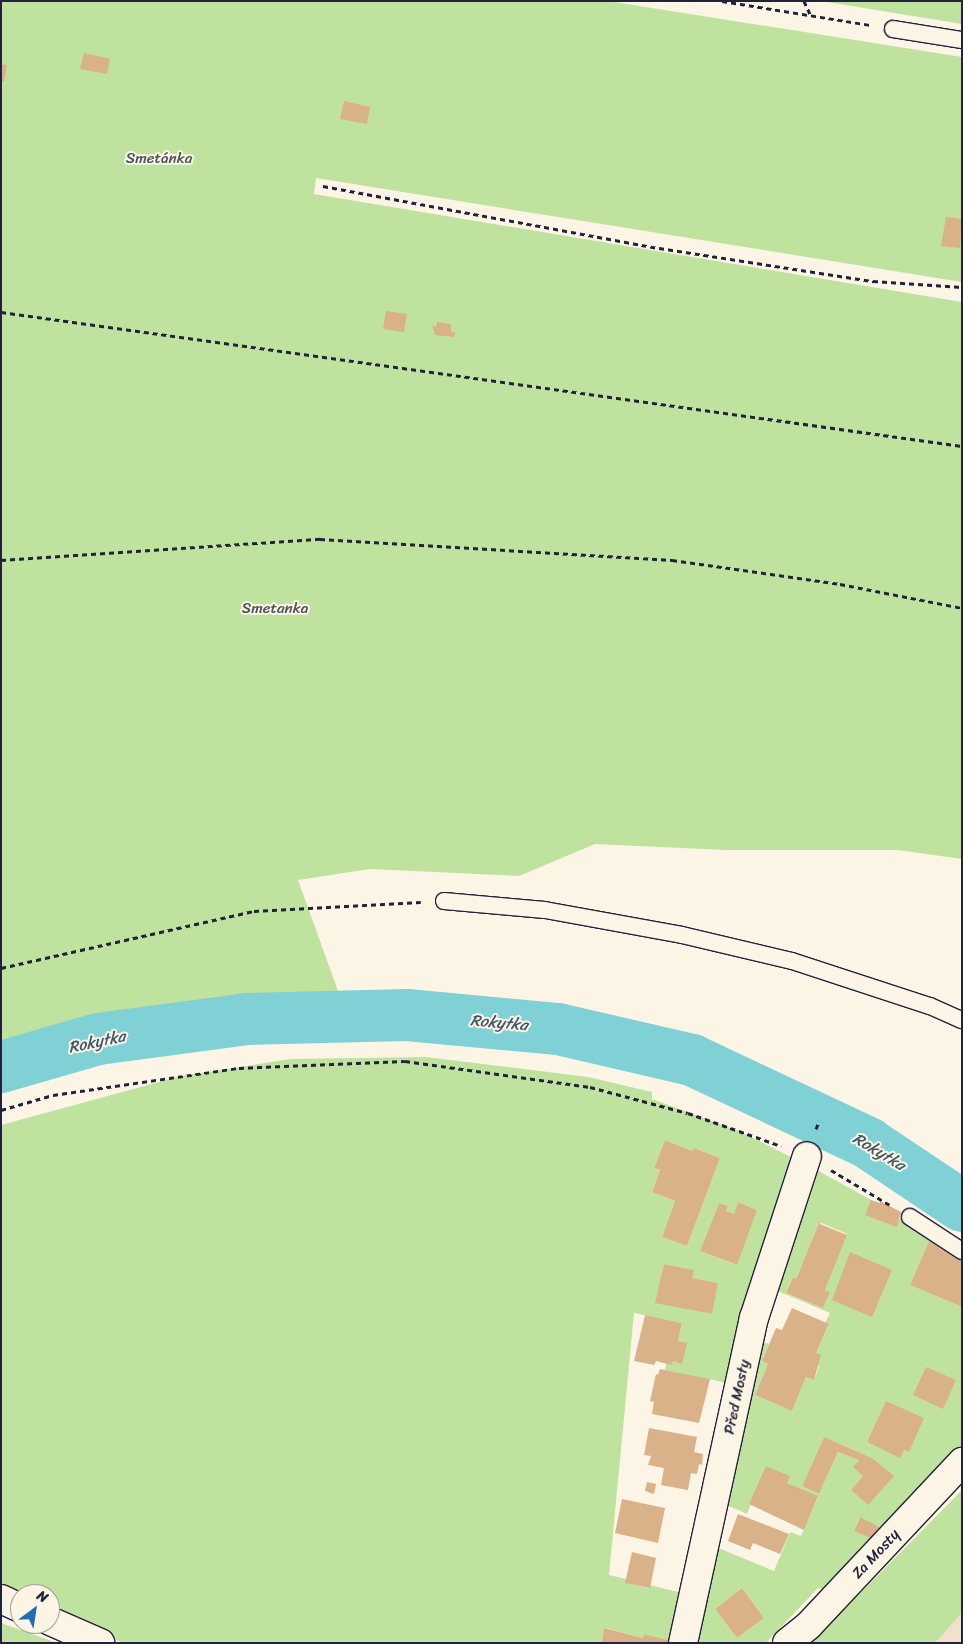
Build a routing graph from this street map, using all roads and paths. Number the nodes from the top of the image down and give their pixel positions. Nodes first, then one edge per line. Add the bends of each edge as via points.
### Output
1 (722, 1) edge
2 (804, 1) edge
3 (811, 16) junction
4 (893, 29) joint
5 (962, 40) edge
6 (323, 186) dead end
7 (962, 286) edge
8 (1, 312) edge
9 (962, 446) edge
10 (1, 560) edge
11 (962, 608) edge
12 (444, 901) joint
13 (1, 968) edge
14 (962, 1020) edge
15 (1, 1110) edge
16 (807, 1156) junction
17 (910, 1217) joint
18 (962, 1251) edge
19 (962, 1462) edge
20 (60, 1625) edge
21 (100, 1643) edge
22 (683, 1643) edge
23 (787, 1643) edge

1 - 3 path
2 - 3 path
3 - 4 path
4 - 5 lane
6 - 7 path via 659,248 873,281
8 - 9 path
10 - 11 path via 320,539 672,560 840,584
12 - 13 path via 254,911
12 - 14 lane via 545,910 682,935 792,961 930,1006
15 - 16 path via 54,1095 238,1068 405,1061 590,1087 688,1113
16 - 17 path
16 - 22 street, Před Mosty via 754,1318
17 - 18 lane
19 - 23 street, Za Mosty via 810,1625
20 - 21 street

